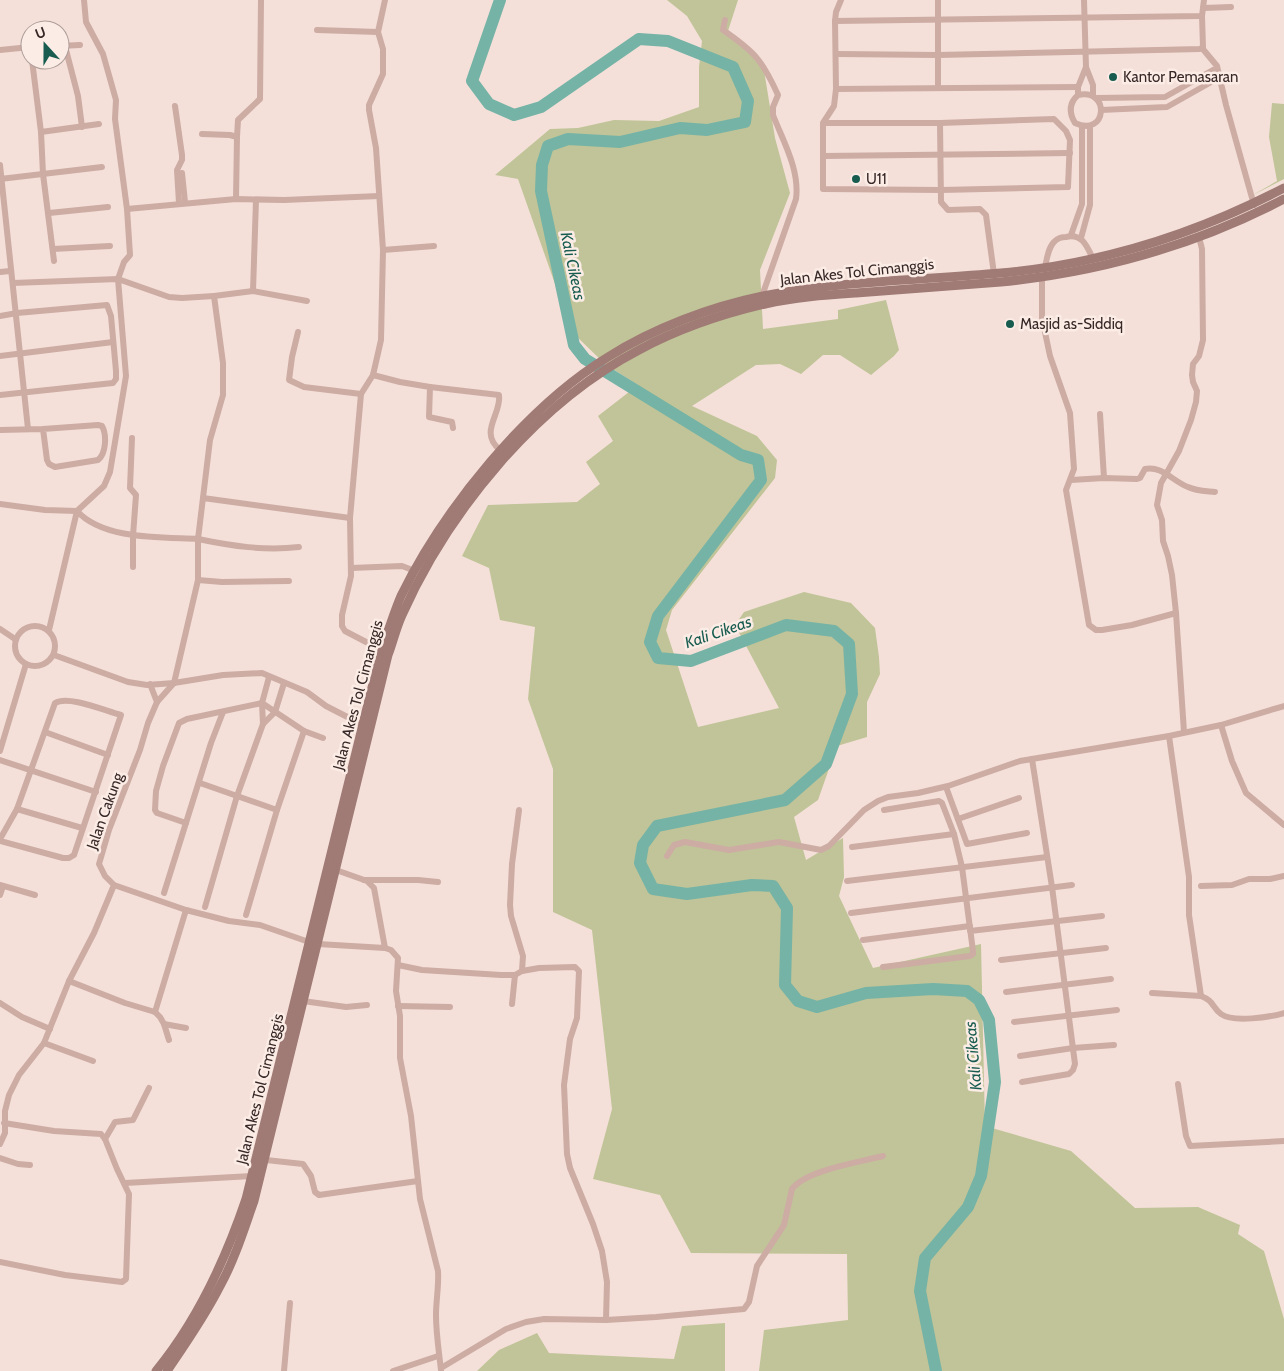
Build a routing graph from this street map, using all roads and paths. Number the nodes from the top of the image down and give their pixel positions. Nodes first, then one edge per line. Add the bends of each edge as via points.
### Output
1 (84, 0) edge
2 (261, 0) edge
3 (385, 0) edge
4 (841, 0) edge
5 (938, 0) edge
6 (1084, 0) edge
7 (1204, 0) edge
8 (1203, 8) junction
9 (1231, 8) dead end
10 (1202, 16) junction
11 (1084, 17) junction
12 (725, 20) dead end
13 (938, 20) junction
14 (835, 21) junction
15 (317, 30) dead end
16 (378, 32) junction
17 (80, 45) dead end
18 (70, 46) edge
19 (20, 48) edge
20 (1202, 48) junction
21 (0, 50) edge
22 (1086, 52) junction
23 (836, 54) junction
24 (938, 55) junction
25 (1086, 67) junction
26 (33, 70) edge
27 (70, 70) edge
28 (1213, 70) dead end
29 (1213, 81) dead end
30 (1078, 87) junction
31 (938, 88) junction
32 (836, 89) junction
33 (1078, 95) junction
34 (1094, 97) junction
35 (1165, 97) junction
36 (175, 106) dead end
37 (1167, 107) junction
38 (1101, 110) junction
39 (1072, 118) junction
40 (823, 123) junction
41 (940, 123) junction
42 (99, 124) dead end
43 (1060, 125) junction
44 (1082, 126) junction
45 (82, 127) junction
46 (1090, 127) junction
47 (41, 132) junction
48 (202, 134) dead end
49 (237, 138) junction
50 (1070, 153) junction
51 (823, 156) junction
52 (940, 156) junction
53 (0, 165) edge
54 (102, 167) dead end
55 (182, 173) dead end
56 (43, 174) junction
57 (1, 178) edge
58 (1284, 188) edge
59 (941, 190) junction
60 (379, 196) junction
61 (236, 199) junction
62 (1284, 199) edge
63 (256, 200) junction
64 (182, 203) junction
65 (1254, 204) junction
66 (108, 207) dead end
67 (127, 209) junction
68 (49, 213) junction
69 (1197, 233) junction
70 (1071, 235) junction
71 (1081, 238) junction
72 (110, 246) dead end
73 (434, 246) dead end
74 (53, 249) junction
75 (384, 250) junction
76 (1093, 259) junction
77 (54, 261) dead end
78 (1045, 267) junction
79 (10, 270) junction
80 (0, 272) edge
81 (999, 276) junction
82 (1042, 277) junction
83 (118, 279) junction
84 (13, 283) junction
85 (253, 290) junction
86 (214, 296) junction
87 (762, 296) junction
88 (307, 302) dead end
89 (17, 313) junction
90 (0, 316) edge
91 (298, 332) dead end
92 (113, 342) junction
93 (21, 353) junction
94 (0, 356) edge
95 (373, 375) junction
96 (430, 387) junction
97 (572, 388) junction
98 (24, 392) junction
99 (361, 394) junction
100 (0, 395) edge
101 (1100, 414) dead end
102 (28, 428) junction
103 (453, 428) dead end
104 (43, 429) junction
105 (0, 430) edge
106 (132, 438) dead end
107 (500, 450) junction
108 (1166, 473) junction
109 (1104, 478) junction
110 (1071, 480) junction
111 (1215, 492) dead end
112 (204, 498) junction
113 (0, 504) edge
114 (77, 511) junction
115 (350, 518) junction
116 (133, 536) junction
117 (198, 539) junction
118 (299, 547) dead end
119 (133, 567) dead end
120 (420, 567) junction
121 (351, 568) junction
122 (198, 580) junction
123 (289, 581) dead end
124 (1176, 614) junction
125 (0, 629) edge
126 (49, 630) junction
127 (15, 639) junction
128 (382, 647) junction
129 (54, 655) junction
130 (26, 664) junction
131 (269, 677) junction
132 (174, 682) junction
133 (284, 683) junction
134 (150, 684) junction
135 (158, 702) junction
136 (262, 704) junction
137 (1284, 706) edge
138 (223, 712) junction
139 (275, 712) junction
140 (263, 724) junction
141 (363, 725) junction
142 (1221, 725) junction
143 (304, 731) junction
144 (45, 732) junction
145 (1184, 732) junction
146 (1169, 736) junction
147 (323, 738) dead end
148 (0, 752) edge
149 (108, 755) junction
150 (1032, 759) junction
151 (0, 760) edge
152 (32, 770) junction
153 (200, 783) junction
154 (946, 787) junction
155 (96, 792) junction
156 (237, 796) junction
157 (1019, 798) dead end
158 (17, 810) junction
159 (277, 810) junction
160 (519, 810) dead end
161 (884, 810) dead end
162 (958, 819) junction
163 (186, 823) junction
164 (1284, 825) edge
165 (82, 828) junction
166 (954, 834) junction
167 (1027, 834) dead end
168 (0, 840) edge
169 (852, 847) dead end
170 (667, 856) dead end
171 (1046, 857) junction
172 (962, 867) junction
173 (336, 870) junction
174 (1284, 876) edge
175 (363, 880) junction
176 (847, 881) dead end
177 (438, 882) dead end
178 (114, 885) junction
179 (1072, 885) dead end
180 (2, 886) edge
181 (1201, 886) dead end
182 (1052, 887) junction
183 (164, 893) dead end
184 (0, 895) edge
185 (35, 895) dead end
186 (966, 899) junction
187 (205, 907) dead end
188 (186, 910) junction
189 (851, 913) dead end
190 (246, 915) dead end
191 (1102, 916) dead end
192 (1056, 921) junction
193 (970, 929) junction
194 (863, 940) dead end
195 (313, 943) junction
196 (385, 948) junction
197 (1106, 948) dead end
198 (1060, 954) junction
199 (1001, 960) dead end
200 (398, 966) junction
201 (883, 968) dead end
202 (522, 971) junction
203 (515, 975) junction
204 (1111, 979) dead end
205 (69, 981) junction
206 (1065, 985) junction
207 (1006, 992) dead end
208 (1152, 993) dead end
209 (1201, 996) junction
210 (303, 1001) junction
211 (0, 1003) edge
212 (512, 1004) dead end
213 (367, 1005) dead end
214 (398, 1006) junction
215 (450, 1007) dead end
216 (1118, 1010) dead end
217 (155, 1012) junction
218 (1284, 1013) edge
219 (1069, 1016) junction
220 (1014, 1022) dead end
221 (164, 1024) junction
222 (186, 1028) dead end
223 (50, 1030) junction
224 (169, 1040) dead end
225 (44, 1043) junction
226 (1114, 1045) dead end
227 (1073, 1048) junction
228 (1020, 1056) dead end
229 (93, 1061) dead end
230 (1022, 1082) dead end
231 (1178, 1084) dead end
232 (149, 1088) dead end
233 (4, 1123) junction
234 (105, 1139) junction
235 (1284, 1141) edge
236 (0, 1144) edge
237 (883, 1156) dead end
238 (0, 1158) edge
239 (266, 1160) junction
240 (30, 1165) dead end
241 (252, 1176) junction
242 (418, 1181) junction
243 (125, 1183) junction
244 (250, 1200) junction
245 (0, 1262) edge
246 (290, 1303) dead end
247 (606, 1320) junction
248 (438, 1356) junction
249 (441, 1369) edge
250 (156, 1371) edge
251 (167, 1371) edge
252 (284, 1371) edge
253 (393, 1371) edge

1 - 67 street via 86,22 103,54 116,100 115,119
2 - 49 street via 260,99 238,120
3 - 16 street
4 - 14 street
5 - 13 street
6 - 11 street
7 - 8 street
8 - 9 street
8 - 10 street
10 - 11 street
10 - 20 street
11 - 13 street
11 - 22 street
12 - 87 street via 723,30 758,57 778,95 773,115 797,188
13 - 14 street
13 - 24 street
14 - 23 street
15 - 16 street
16 - 60 street via 384,49 383,74 368,110 376,148
17 - 18 street
19 - 21 street
20 - 22 street
20 - 65 street via 1217,66
22 - 24 street
22 - 25 street
23 - 24 street
23 - 32 street
24 - 31 street
25 - 30 street
25 - 34 street
26 - 47 street
27 - 45 street via 78,96
28 - 35 street
29 - 37 street
30 - 31 street
30 - 33 street
31 - 32 street
32 - 40 street via 834,106
33 - 34 street via 1087,93
33 - 39 street via 1070,108
34 - 35 street
34 - 38 street
35 - 37 street
36 - 64 street via 182,155 177,170
37 - 38 street
38 - 46 street via 1095,124
39 - 43 street
39 - 44 street
40 - 41 street
40 - 51 street
41 - 43 street via 1054,119
41 - 52 street
42 - 45 street
43 - 50 street via 1070,140
44 - 46 street
44 - 70 street via 1082,204
45 - 47 street
46 - 71 street via 1090,205
47 - 56 street
48 - 49 street
49 - 61 street
50 - 52 street
50 - 59 street via 1068,187
51 - 52 street
51 - 59 street via 823,189
52 - 59 street
53 - 57 street
54 - 56 street
55 - 64 street
56 - 57 street
56 - 68 street
57 - 79 street
58 - 65 main road, Jalan Akes Tol Cimanggis
59 - 81 street via 941,202 948,210 980,209 986,215
60 - 63 street
60 - 75 street
61 - 63 street
61 - 64 street
62 - 69 main road via 1254,214
63 - 85 street
64 - 67 street
65 - 69 main road, Jalan Akes Tol Cimanggis
66 - 68 street
67 - 83 street via 130,255
68 - 74 street
69 - 76 main road, Jalan Akes Tol Cimanggis
69 - 82 main road via 1135,258
69 - 108 street via 1202,249 1203,340 1193,364 1196,402 1179,451
70 - 71 street
70 - 78 street via 1054,242
71 - 76 street
72 - 74 street
73 - 75 street
74 - 77 street
75 - 95 street via 381,340
76 - 78 main road, Jalan Akes Tol Cimanggis
78 - 81 main road, Jalan Akes Tol Cimanggis
79 - 80 street
79 - 84 street
81 - 82 main road
81 - 87 main road, Jalan Akes Tol Cimanggis via 814,287
81 - 97 main road, Jalan Akes Tol Cimanggis via 766,304 661,338
82 - 110 street via 1042,318 1050,356 1070,413 1074,469
83 - 84 street
83 - 86 street via 169,297
83 - 114 street via 126,376 110,472 104,486
84 - 89 street
85 - 86 street
85 - 88 street
86 - 112 street via 223,363 223,395 210,440
87 - 97 main road, Jalan Akes Tol Cimanggis via 697,315 626,346 606,358
89 - 90 street
89 - 92 street via 107,305
89 - 93 street
91 - 99 street via 289,380 304,387
92 - 93 street
92 - 98 street via 116,380 113,383
93 - 94 street
93 - 98 street
95 - 96 street
95 - 99 street
96 - 103 street via 429,417 452,422
96 - 107 street via 499,395 491,437
97 - 107 main road, Jalan Akes Tol Cimanggis via 543,407
97 - 120 main road, Jalan Akes Tol Cimanggis via 506,456
98 - 100 street
98 - 102 street
99 - 115 street
101 - 109 street
102 - 104 street
102 - 105 street
104 - 104 street via 47,460 52,466 102,457 105,431 102,426
106 - 116 street via 130,488 136,495
107 - 120 main road, Jalan Akes Tol Cimanggis via 450,512
108 - 109 street via 1147,468 1136,480
108 - 111 street via 1187,487
108 - 124 street via 1157,505 1172,575
109 - 110 street
110 - 124 street via 1066,490 1089,626 1102,630
112 - 115 street
112 - 117 street
113 - 114 street
114 - 116 street via 84,519
114 - 126 street
115 - 121 street
116 - 117 street
116 - 119 street
117 - 118 street via 266,549
117 - 122 street
120 - 121 street
120 - 128 main road, Jalan Akes Tol Cimanggis via 400,598
120 - 173 main road, Jalan Akes Tol Cimanggis via 388,655
121 - 128 street via 342,626 345,631
122 - 123 street
122 - 132 street
124 - 145 street
125 - 127 street
126 - 127 street via 31,626
126 - 129 street via 56,646
127 - 130 street via 16,652
128 - 141 main road, Jalan Akes Tol Cimanggis
129 - 130 street via 42,666
129 - 134 street via 128,682
130 - 148 street
131 - 132 street via 252,673
131 - 133 street
131 - 136 street
132 - 134 street
132 - 135 street, Jalan Cakung
133 - 139 street
133 - 141 street via 307,692
134 - 135 street
135 - 178 street, Jalan Cakung via 99,864
136 - 138 street
136 - 139 street
136 - 140 street
137 - 142 street
138 - 153 street
138 - 163 street via 179,723 163,766 155,810
139 - 140 street
139 - 143 street
140 - 156 street
141 - 195 main road, Jalan Akes Tol Cimanggis
142 - 145 street
142 - 164 street via 1246,793
143 - 147 street
143 - 159 street
144 - 149 street
144 - 149 street via 55,702 61,700 121,715
144 - 152 street
145 - 146 street
146 - 150 street
146 - 209 street via 1189,877 1189,915
149 - 155 street
150 - 154 street
150 - 171 street
151 - 152 street
152 - 155 street
152 - 158 street
153 - 156 street
153 - 163 street
154 - 162 street
154 - 170 street via 878,801 821,850 779,842 729,850 685,842 674,845
155 - 165 street
156 - 159 street
156 - 187 street
157 - 162 street
158 - 165 street
158 - 168 street
159 - 190 street
160 - 202 street via 510,916 523,956
161 - 166 street via 940,802
162 - 167 street via 967,844
163 - 183 street
165 - 168 street via 74,855 69,858
166 - 169 street
166 - 172 street
171 - 172 street
171 - 182 street
172 - 176 street
172 - 186 street
173 - 175 street
173 - 195 main road, Jalan Akes Tol Cimanggis
174 - 181 street
175 - 177 street
175 - 196 street via 370,883 375,891
178 - 188 street
178 - 205 street
179 - 182 street
180 - 184 street
180 - 185 street
182 - 186 street
182 - 192 street
186 - 189 street
186 - 193 street
188 - 195 street via 260,925
188 - 217 street
191 - 192 street
192 - 193 street
192 - 198 street
193 - 194 street
193 - 201 street via 974,951 970,956
195 - 196 street
195 - 210 main road, Jalan Akes Tol Cimanggis
195 - 241 main road, Jalan Akes Tol Cimanggis
196 - 200 street via 396,955
197 - 198 street
198 - 199 street
198 - 206 street
200 - 203 street
200 - 214 street
202 - 203 street
202 - 247 street via 568,967 579,971 577,1018 570,1039 564,1085 566,1154 602,1251 607,1282
203 - 212 street
204 - 206 street
205 - 217 street
205 - 223 street
206 - 207 street
206 - 219 street
208 - 209 street
209 - 218 street via 1209,999 1226,1016 1268,1018
210 - 213 street via 346,1007
210 - 239 main road, Jalan Akes Tol Cimanggis
211 - 223 street
214 - 215 street
214 - 242 street via 400,1058
216 - 219 street
217 - 221 street
219 - 220 street
219 - 227 street
221 - 222 street
221 - 224 street
223 - 225 street
225 - 229 street
225 - 233 street via 19,1075 9,1095
226 - 227 street
227 - 228 street
227 - 230 street via 1075,1064 1069,1074
231 - 235 street via 1190,1146
232 - 234 street via 133,1120 115,1122
233 - 234 street via 101,1134
233 - 236 street via 6,1133
234 - 243 street
237 - 247 street via 820,1172 796,1184 784,1225 757,1266 749,1302 744,1309
238 - 240 street
239 - 242 street via 303,1164 319,1195
239 - 244 main road, Jalan Akes Tol Cimanggis
241 - 243 street
241 - 244 main road, Jalan Akes Tol Cimanggis
242 - 248 street via 438,1271
243 - 245 street via 129,1194 125,1281 65,1275
244 - 250 main road, Jalan Akes Tol Cimanggis via 214,1283 172,1352
244 - 251 main road, Jalan Akes Tol Cimanggis via 241,1239 222,1284
246 - 252 street
247 - 249 street via 544,1320 517,1325
248 - 249 street
248 - 253 street

